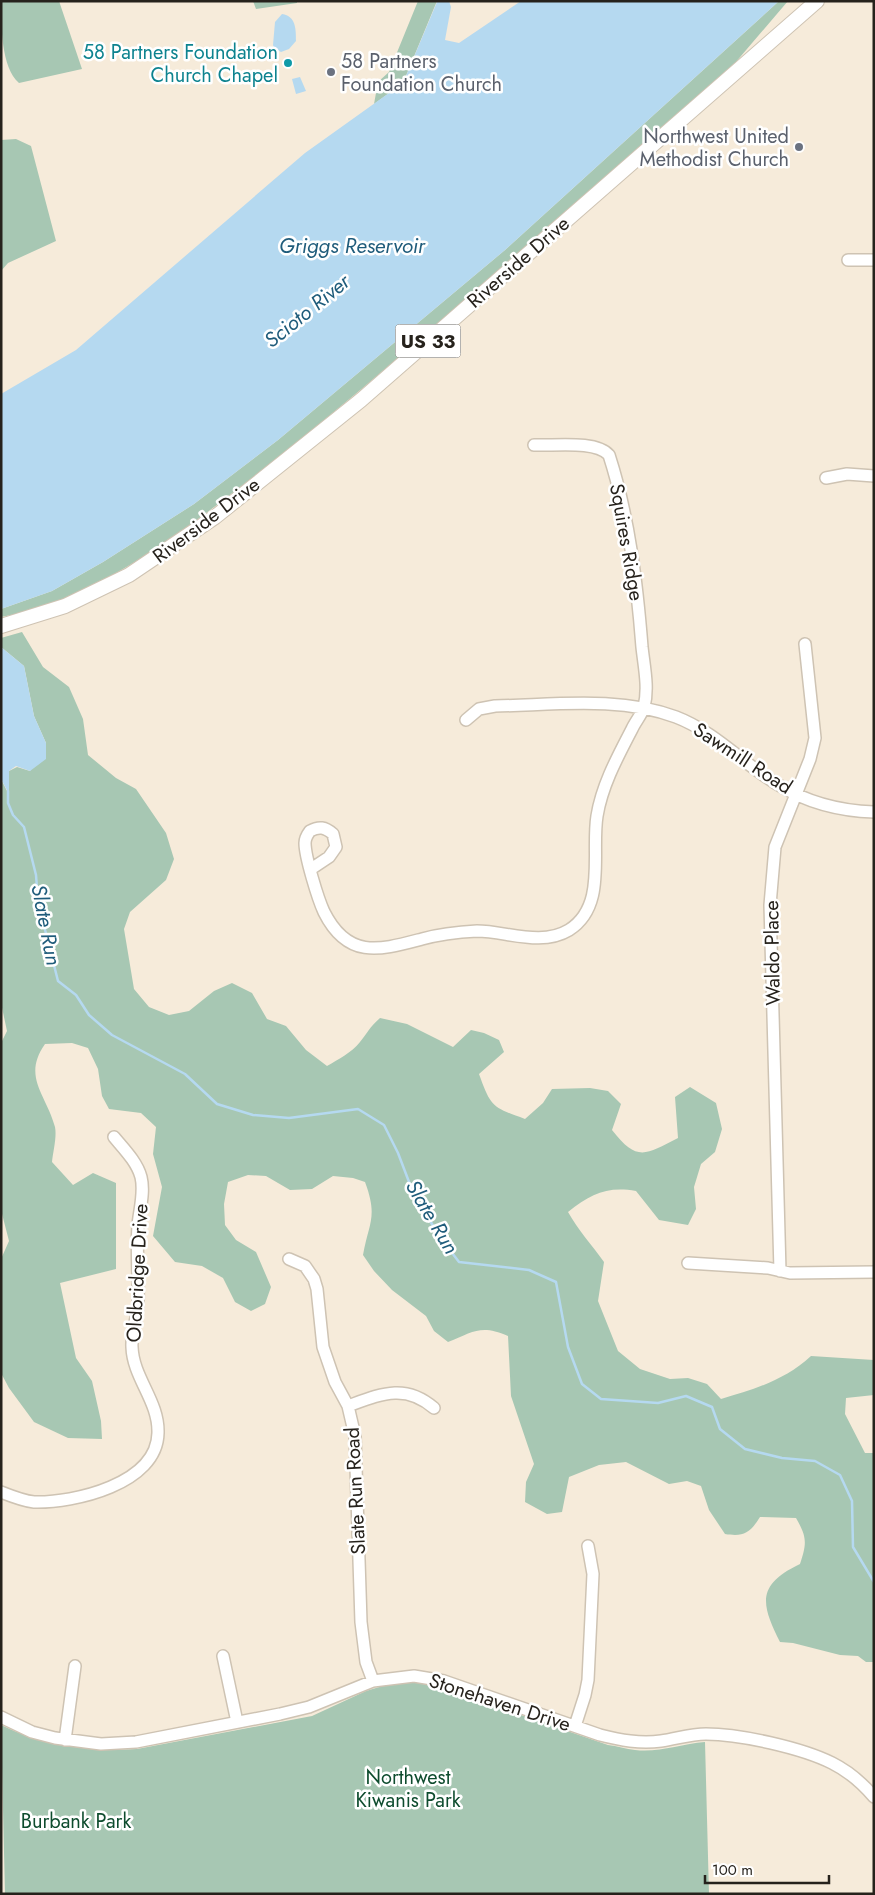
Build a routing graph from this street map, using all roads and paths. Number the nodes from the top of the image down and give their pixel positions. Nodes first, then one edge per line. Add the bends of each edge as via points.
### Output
1 (817, 1) edge
2 (848, 260) dead end
3 (874, 260) edge
4 (534, 446) dead end
5 (874, 476) edge
6 (826, 478) dead end
7 (1, 626) edge
8 (805, 644) dead end
9 (644, 708) junction
10 (466, 720) dead end
11 (796, 794) junction
12 (874, 812) edge
13 (311, 869) dead end
14 (114, 1137) dead end
15 (289, 1259) dead end
16 (688, 1263) dead end
17 (780, 1271) junction
18 (874, 1272) edge
19 (348, 1406) junction
20 (434, 1408) dead end
21 (1, 1492) edge
22 (588, 1546) dead end
23 (223, 1656) dead end
24 (75, 1666) dead end
25 (373, 1681) junction
26 (1, 1717) edge
27 (238, 1722) junction
28 (575, 1726) junction
29 (65, 1740) junction
30 (874, 1797) edge

1 - 7 main road, Riverside Drive / US 33 via 360,400 214,517 129,575 65,606
2 - 3 street
4 - 9 street, Squires Ridge via 589,446 604,448 610,454 637,591 646,686
5 - 6 street via 847,474
8 - 11 street, Waldo Place via 815,738
9 - 10 street, Sawmill Road via 603,704 495,706 479,709
9 - 11 street, Sawmill Road via 694,725 717,738 776,784
9 - 13 street via 614,766 599,804 594,832 596,879 591,900 578,923 560,935 527,937 476,931 443,934 385,949 360,947 344,939 329,922
11 - 12 street, Sawmill Road via 828,806
11 - 17 street, Waldo Place via 775,847 770,905
14 - 21 street, Oldbridge Drive via 131,1157 141,1178 136,1241 138,1303 132,1346 134,1364 157,1415 156,1447 150,1460 131,1478 104,1488 60,1500 32,1502
15 - 19 street, Slate Run Road via 305,1266 314,1279 323,1346 335,1382
16 - 17 street
17 - 18 street
19 - 20 street via 404,1392 421,1397
19 - 25 street, Slate Run Road via 356,1452 362,1643
22 - 28 street via 593,1574 588,1680
23 - 27 street
24 - 29 street
25 - 27 street, Stonehaven Drive via 309,1707
25 - 28 street, Stonehaven Drive via 429,1677
26 - 29 street, Stonehaven Drive via 32,1732
27 - 29 street, Stonehaven Drive via 136,1742 101,1744
28 - 30 street, Stonehaven Drive via 600,1736 631,1741 661,1741 706,1734 762,1742 832,1763

